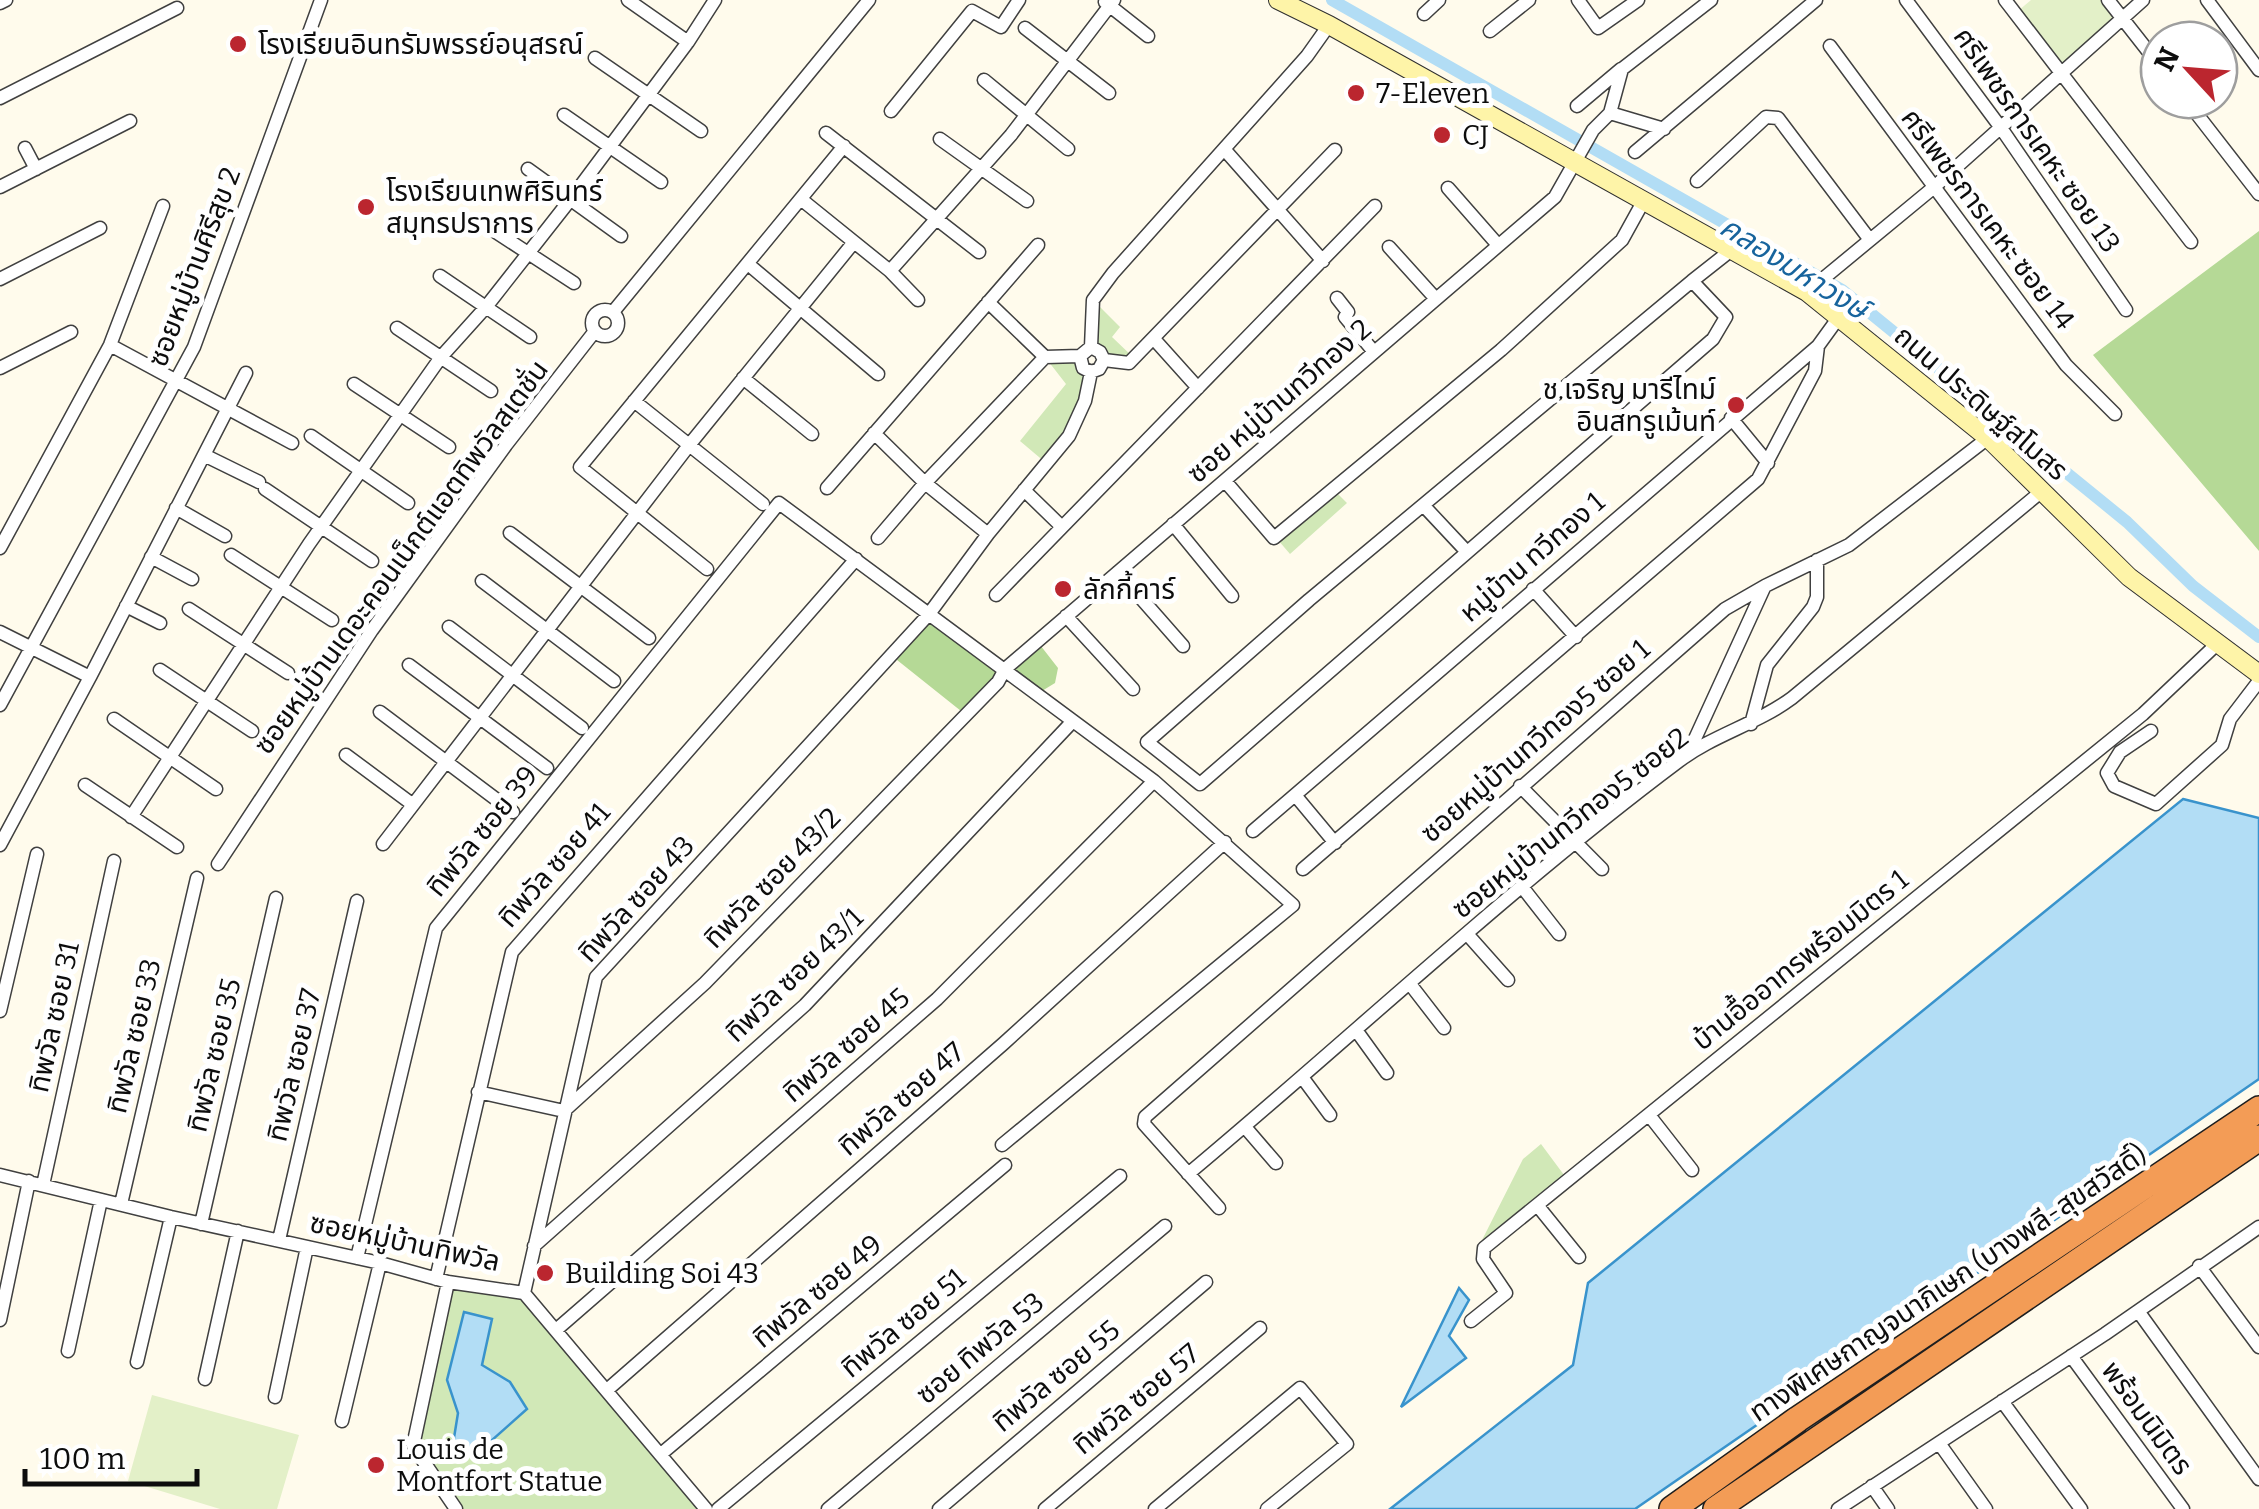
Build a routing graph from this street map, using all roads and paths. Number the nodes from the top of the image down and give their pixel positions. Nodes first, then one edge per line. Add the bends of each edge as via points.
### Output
1 (321, 0) edge
2 (628, 0) edge
3 (715, 0) edge
4 (869, 0) edge
5 (1018, 0) edge
6 (1278, 0) edge
7 (1439, 0) edge
8 (1528, 0) edge
9 (1578, 0) edge
10 (1638, 0) edge
11 (1711, 0) edge
12 (1816, 0) edge
13 (1906, 0) edge
14 (2005, 0) edge
15 (2108, 0) edge
16 (2143, 0) edge
17 (2208, 0) edge
18 (1109, 2) edge
19 (178, 8) dead end
20 (1424, 14) dead end
21 (2122, 18) junction
22 (1329, 25) junction
23 (1025, 28) dead end
24 (1490, 31) dead end
25 (1148, 36) dead end
26 (2139, 40) edge
27 (688, 42) junction
28 (1830, 46) dead end
29 (595, 58) dead end
30 (1068, 60) junction
31 (1622, 69) junction
32 (2259, 70) edge
33 (2061, 72) junction
34 (984, 80) dead end
35 (1109, 93) dead end
36 (648, 97) junction
37 (0, 98) edge
38 (1577, 106) dead end
39 (891, 111) dead end
40 (1610, 113) junction
41 (1026, 114) junction
42 (564, 115) dead end
43 (2202, 120) edge
44 (130, 121) dead end
45 (1664, 128) junction
46 (2001, 128) junction
47 (701, 131) dead end
48 (826, 132) dead end
49 (940, 139) dead end
50 (609, 146) junction
51 (844, 146) junction
52 (24, 148) dead end
53 (1068, 149) dead end
54 (1224, 149) junction
55 (1335, 150) dead end
56 (1635, 152) dead end
57 (1577, 160) junction
58 (528, 168) dead end
59 (982, 169) junction
60 (36, 170) junction
61 (1697, 181) dead end
62 (661, 182) dead end
63 (0, 186) edge
64 (1448, 188) dead end
65 (1933, 188) junction
66 (2259, 194) edge
67 (570, 200) junction
68 (802, 200) junction
69 (1027, 201) dead end
70 (1643, 202) junction
71 (163, 206) dead end
72 (1375, 206) dead end
73 (1278, 208) junction
74 (940, 218) junction
75 (482, 222) dead end
76 (100, 228) dead end
77 (621, 236) dead end
78 (1870, 240) junction
79 (854, 242) junction
80 (2192, 242) dead end
81 (1498, 245) junction
82 (1038, 246) dead end
83 (1389, 247) dead end
84 (1730, 251) junction
85 (979, 252) dead end
86 (528, 253) junction
87 (1323, 261) junction
88 (748, 264) junction
89 (890, 270) junction
90 (440, 276) dead end
91 (0, 280) edge
92 (1692, 281) junction
93 (574, 283) dead end
94 (1806, 292) junction
95 (1337, 298) dead end
96 (1436, 299) junction
97 (918, 300) dead end
98 (988, 302) junction
99 (486, 307) junction
100 (800, 308) junction
101 (2126, 310) dead end
102 (1839, 317) junction
103 (397, 328) dead end
104 (71, 332) dead end
105 (530, 337) dead end
106 (1154, 338) junction
107 (110, 345) junction
108 (1818, 346) junction
109 (1086, 352) junction
110 (1374, 352) junction
111 (1045, 356) junction
112 (441, 358) junction
113 (1104, 360) junction
114 (0, 368) edge
115 (1091, 372) junction
116 (246, 373) dead end
117 (878, 374) dead end
118 (743, 378) junction
119 (177, 382) junction
120 (354, 384) dead end
121 (1198, 388) junction
122 (491, 392) dead end
123 (634, 401) junction
124 (227, 410) junction
125 (401, 414) junction
126 (2115, 414) dead end
127 (1731, 418) junction
128 (812, 434) dead end
129 (874, 434) junction
130 (311, 436) dead end
131 (1988, 438) junction
132 (292, 443) dead end
133 (690, 444) junction
134 (449, 447) dead end
135 (204, 455) junction
136 (1768, 463) junction
137 (360, 470) junction
138 (1224, 481) junction
139 (924, 483) junction
140 (827, 488) dead end
141 (1024, 490) junction
142 (2042, 491) junction
143 (408, 503) dead end
144 (763, 504) dead end
145 (1424, 505) junction
146 (176, 508) junction
147 (636, 514) junction
148 (1173, 524) junction
149 (321, 526) junction
150 (1062, 527) junction
151 (510, 533) dead end
152 (988, 534) junction
153 (225, 536) dead end
154 (878, 538) dead end
155 (0, 548) edge
156 (1467, 552) junction
157 (232, 554) dead end
158 (151, 557) junction
159 (856, 559) junction
160 (1817, 560) junction
161 (372, 561) dead end
162 (707, 570) dead end
163 (1118, 572) junction
164 (192, 579) dead end
165 (482, 581) dead end
166 (280, 586) junction
167 (580, 586) junction
168 (1765, 586) junction
169 (1533, 589) junction
170 (996, 595) dead end
171 (1232, 596) dead end
172 (126, 606) junction
173 (189, 609) dead end
174 (929, 614) junction
175 (1066, 616) junction
176 (332, 620) dead end
177 (160, 623) dead end
178 (449, 627) dead end
179 (546, 630) junction
180 (0, 632) edge
181 (1576, 637) junction
182 (650, 638) dead end
183 (2218, 643) junction
184 (244, 644) junction
185 (1183, 646) dead end
186 (31, 647) junction
187 (408, 666) dead end
188 (160, 670) dead end
189 (1005, 670) junction
190 (288, 673) dead end
191 (512, 674) junction
192 (2259, 674) edge
193 (90, 677) junction
194 (614, 681) dead end
195 (2259, 681) edge
196 (1133, 689) dead end
197 (206, 700) junction
198 (0, 705) edge
199 (380, 712) dead end
200 (479, 718) junction
201 (114, 719) dead end
202 (1073, 721) junction
203 (1751, 724) junction
204 (582, 728) dead end
205 (252, 731) dead end
206 (2151, 731) dead end
207 (1688, 754) junction
208 (346, 756) dead end
209 (171, 757) junction
210 (446, 761) junction
211 (546, 768) dead end
212 (1154, 781) junction
213 (85, 785) dead end
214 (1520, 786) junction
215 (216, 789) dead end
216 (1295, 794) junction
217 (412, 804) junction
218 (513, 812) dead end
219 (131, 817) junction
220 (1253, 831) dead end
221 (1225, 842) junction
222 (1577, 842) junction
223 (1334, 843) junction
224 (0, 844) edge
225 (383, 844) dead end
226 (177, 847) dead end
227 (37, 854) dead end
228 (114, 861) dead end
229 (218, 864) dead end
230 (1304, 869) dead end
231 (1602, 869) dead end
232 (196, 878) dead end
233 (1523, 888) junction
234 (276, 898) dead end
235 (357, 901) dead end
236 (1559, 934) dead end
237 (1468, 935) junction
238 (1508, 980) dead end
239 (1410, 984) junction
240 (0, 1012) edge
241 (1444, 1028) dead end
242 (1356, 1030) junction
243 (1387, 1073) dead end
244 (1302, 1076) junction
245 (478, 1092) junction
246 (2259, 1109) edge
247 (564, 1111) junction
248 (1330, 1115) dead end
249 (1649, 1115) junction
250 (1244, 1127) junction
251 (2259, 1138) edge
252 (1002, 1145) dead end
253 (1276, 1163) dead end
254 (1005, 1165) dead end
255 (1692, 1170) dead end
256 (1188, 1174) junction
257 (0, 1175) edge
258 (1120, 1176) dead end
259 (36, 1183) junction
260 (102, 1200) junction
261 (121, 1204) junction
262 (1537, 1206) junction
263 (1219, 1208) dead end
264 (171, 1218) junction
265 (201, 1224) junction
266 (1165, 1226) dead end
267 (2259, 1227) edge
268 (238, 1232) junction
269 (279, 1240) junction
270 (307, 1246) junction
271 (534, 1246) junction
272 (1579, 1257) dead end
273 (357, 1258) junction
274 (380, 1263) junction
275 (2199, 1266) junction
276 (442, 1281) junction
277 (1206, 1282) dead end
278 (524, 1293) junction
279 (2138, 1312) junction
280 (0, 1320) edge
281 (1471, 1322) dead end
282 (1260, 1328) dead end
283 (556, 1330) junction
284 (2259, 1347) edge
285 (68, 1351) dead end
286 (2070, 1356) junction
287 (137, 1362) dead end
288 (206, 1379) dead end
289 (607, 1390) junction
290 (274, 1397) dead end
291 (2002, 1401) junction
292 (342, 1422) dead end
293 (1938, 1443) junction
294 (661, 1454) junction
295 (2259, 1479) edge
296 (1872, 1486) junction
297 (456, 1509) edge
298 (706, 1509) edge
299 (718, 1509) edge
300 (828, 1509) edge
301 (939, 1509) edge
302 (1045, 1509) edge
303 (1155, 1509) edge
304 (1267, 1509) edge
305 (1672, 1509) edge
306 (1716, 1509) edge
307 (1838, 1509) edge
308 (1888, 1509) edge
309 (1986, 1509) edge
310 (2081, 1509) edge
311 (2183, 1509) edge

1 - 119 street, ซอยหมู่บ้านศิรีสุข 2
2 - 27 street
3 - 27 street
4 - 229 street, ซอยหมู่บ้านเดอะคอนเน็กต์แอตทิพวัลสเตชั่น via 613,312 615,331 595,332 506,445 372,630
5 - 39 street via 1001,27 972,11
6 - 22 street, ถนน ประดิษฐ์สโมสร
7 - 20 street
8 - 24 street
9 - 10 street via 1596,27
11 - 31 street
12 - 45 street
13 - 46 street, ศรีเพชรการเคหะ ซอย 13
14 - 33 street
15 - 21 street
16 - 21 street
17 - 32 street
18 - 25 street
18 - 30 street
19 - 37 street
21 - 26 street
21 - 33 street
22 - 54 street
22 - 57 street, ถนน ประดิษฐ์สโมสร
23 - 30 street
27 - 36 street
28 - 65 street, ศรีเพชรการเคหะ ซอย 14
29 - 36 street
30 - 35 street
30 - 41 street
31 - 38 street
31 - 40 street
33 - 46 street
33 - 80 street
34 - 41 street
36 - 47 street
36 - 50 street
40 - 45 street
40 - 57 street, ซอย หมู่บ้านทวีทอง 2
41 - 53 street
41 - 59 street
42 - 50 street
43 - 66 street
44 - 60 street
45 - 56 street
46 - 65 street
46 - 101 street, ศรีเพชรการเคหะ ซอย 13
48 - 51 street
49 - 59 street
50 - 62 street
50 - 67 street
51 - 68 street
51 - 74 street
52 - 60 street
54 - 73 street
54 - 109 street via 1093,300
55 - 73 street
57 - 70 street, ถนน ประดิษฐ์สโมสร
57 - 81 street, ซอย หมู่บ้านทวีทอง 2 via 1555,197
58 - 67 street
59 - 69 street
59 - 74 street
60 - 63 street
61 - 78 street via 1753,126 1766,116 1778,118
64 - 81 street
65 - 78 street
65 - 126 street, ศรีเพชรการเคหะ ซอย 14 via 2066,365
67 - 77 street
67 - 86 street
68 - 79 street
68 - 88 street
70 - 84 street, ถนน ประดิษฐ์สโมสร
70 - 138 street via 1622,240 1274,538
71 - 107 street
72 - 87 street
73 - 87 street
73 - 106 street
74 - 85 street
74 - 89 street
75 - 86 street
76 - 91 street
78 - 94 street
79 - 89 street
79 - 100 street
81 - 96 street, ซอย หมู่บ้านทวีทอง 2
82 - 98 street
83 - 96 street
84 - 92 street
84 - 94 street, ถนน ประดิษฐ์สโมสร
86 - 93 street
86 - 99 street
87 - 121 street
88 - 100 street
88 - 123 street
89 - 97 street
90 - 99 street
92 - 145 street
92 - 156 street via 1726,317 1723,327
94 - 102 street, ถนน ประดิษฐ์สโมสร
95 - 110 street
96 - 110 street, ซอย หมู่บ้านทวีทอง 2
98 - 111 street
98 - 129 street
99 - 105 street
99 - 112 street
100 - 117 street
100 - 118 street
102 - 108 street, หมู่บ้าน ทวีทอง 1
102 - 131 street, ถนน ประดิษฐ์สโมสร
103 - 112 street
104 - 114 street
106 - 113 street via 1129,363
106 - 121 street
107 - 119 street
107 - 155 street
108 - 127 street, หมู่บ้าน ทวีทอง 1
108 - 136 street via 1815,371
109 - 111 street
109 - 113 street via 1100,352
109 - 115 street via 1083,368
110 - 138 street, ซอย หมู่บ้านทวีทอง 2
111 - 139 street
112 - 122 street
112 - 125 street
113 - 115 street
115 - 141 street, ทิพวัล ซอย 43 via 1069,436
116 - 124 street
118 - 128 street
118 - 133 street
119 - 124 street
119 - 186 street, ซอยหมู่บ้านศิรีสุข 2
120 - 125 street
121 - 150 street
123 - 133 street
123 - 147 street via 580,467
124 - 132 street
124 - 135 street
125 - 134 street
125 - 137 street
127 - 136 street
127 - 169 street, หมู่บ้าน ทวีทอง 1
129 - 139 street
129 - 140 street
130 - 137 street
131 - 142 street, ถนน ประดิษฐ์สโมสร
131 - 160 street, ซอยหมู่บ้านทวีทอง5 ซอย 1 via 1873,529
133 - 144 street
133 - 147 street
135 - 146 street
135 - 149 street
136 - 181 street via 1758,480
137 - 143 street
137 - 149 street
138 - 148 street, ซอย หมู่บ้านทวีทอง 2
139 - 152 street
139 - 154 street
141 - 150 street
141 - 152 street, ทิพวัล ซอย 43
142 - 183 street, ถนน ประดิษฐ์สโมสร via 2129,577
142 - 203 street, ซอยหมู่บ้านทวีทอง5 ซอย2 via 1792,698
145 - 156 street
145 - 156 street via 1147,742 1200,784
146 - 153 street
146 - 158 street
147 - 162 street
147 - 167 street
148 - 163 street, ซอย หมู่บ้านทวีทอง 2
148 - 171 street
149 - 161 street
149 - 166 street
150 - 170 street
151 - 167 street
152 - 174 street, ทิพวัล ซอย 43
157 - 166 street
158 - 164 street
158 - 172 street
159 - 174 street
159 - 245 street, ทิพวัล ซอย 41 via 513,949
159 - 273 street, ทิพวัล ซอย 39 via 781,503 436,928
160 - 168 street, ซอยหมู่บ้านทวีทอง5 ซอย 1
160 - 203 street via 1813,607 1767,665
163 - 175 street, ซอย หมู่บ้านทวีทอง 2
163 - 185 street
165 - 179 street
166 - 176 street
166 - 184 street
167 - 179 street
167 - 182 street
168 - 207 street
168 - 214 street, ซอยหมู่บ้านทวีทอง5 ซอย 1 via 1725,610
169 - 181 street
169 - 216 street, หมู่บ้าน ทวีทอง 1
172 - 177 street
172 - 193 street
173 - 184 street
174 - 189 street
174 - 247 street, ทิพวัล ซอย 43 via 596,977
175 - 189 street, ซอย หมู่บ้านทวีทอง 2
175 - 196 street
178 - 191 street
179 - 191 street
179 - 194 street
180 - 186 street
181 - 223 street
183 - 192 street, ถนน ประดิษฐ์สโมสร
183 - 249 street, บ้านอื้ออาทรพร้อมมิตร 1 via 2143,714
184 - 190 street
184 - 197 street
186 - 193 street
186 - 198 street, ซอยหมู่บ้านศิรีสุข 2
187 - 200 street
188 - 197 street
189 - 202 street
189 - 247 street, ทิพวัล ซอย 43/2 via 705,983
191 - 200 street
191 - 204 street
193 - 224 street
195 - 206 street via 2230,719 2222,745 2156,804 2114,786 2106,774 2120,752
197 - 205 street
197 - 209 street
199 - 210 street
200 - 210 street
200 - 211 street
201 - 209 street
202 - 212 street
202 - 271 street, ทิพวัล ซอย 43/1 via 806,1005
203 - 207 street, ซอยหมู่บ้านทวีทอง5 ซอย2
207 - 222 street, ซอยหมู่บ้านทวีทอง5 ซอย2
208 - 217 street
209 - 215 street
209 - 219 street
210 - 217 street
210 - 218 street
212 - 221 street
212 - 283 street, ทิพวัล ซอย 45 via 937,1000
213 - 219 street
214 - 222 street
214 - 256 street, ซอยหมู่บ้านทวีทอง5 ซอย 1 via 1142,1121
216 - 220 street, หมู่บ้าน ทวีทอง 1
216 - 223 street
217 - 225 street
219 - 226 street
221 - 252 street via 1294,906
221 - 289 street, ทิพวัล ซอย 47
222 - 231 street
222 - 233 street, ซอยหมู่บ้านทวีทอง5 ซอย2
223 - 230 street
227 - 240 street
228 - 259 street, ทิพวัล ซอย 31
232 - 261 street, ทิพวัล ซอย 33
233 - 236 street
233 - 237 street, ซอยหมู่บ้านทวีทอง5 ซอย2
234 - 265 street, ทิพวัล ซอย 35
235 - 269 street, ทิพวัล ซอย 37
237 - 238 street
237 - 239 street, ซอยหมู่บ้านทวีทอง5 ซอย2
239 - 241 street
239 - 242 street, ซอยหมู่บ้านทวีทอง5 ซอย2
242 - 243 street
242 - 244 street, ซอยหมู่บ้านทวีทอง5 ซอย2
244 - 248 street
244 - 250 street, ซอยหมู่บ้านทวีทอง5 ซอย2
245 - 247 street
245 - 276 street, ทิพวัล ซอย 41
246 - 305 highway, ทางพิเศษกาญจนาภิเษก (บางพลี-สุขสวัสดิ์)
247 - 271 street, ทิพวัล ซอย 43
249 - 255 street
249 - 262 street, บ้านอื้ออาทรพร้อมมิตร 1
250 - 253 street
250 - 256 street, ซอยหมู่บ้านทวีทอง5 ซอย2
251 - 306 highway, ทางพิเศษกาญจนาภิเษก (บางพลี-สุขสวัสดิ์)
254 - 294 street, ทิพวัล ซอย 49
256 - 263 street
257 - 259 street, ซอยหมู่บ้านทิพวัล
258 - 299 street, ทิพวัล ซอย 51
259 - 260 street, ซอยหมู่บ้านทิพวัล
259 - 280 street, ทิพวัล ซอย 31
260 - 261 street, ซอยหมู่บ้านทิพวัล
260 - 285 street
261 - 264 street, ซอยหมู่บ้านทิพวัล
262 - 272 street
262 - 281 street, บ้านอื้ออาทรพร้อมมิตร 1 via 1484,1248 1483,1260 1506,1293
264 - 265 street, ซอยหมู่บ้านทิพวัล
264 - 287 street
265 - 268 street, ซอยหมู่บ้านทิพวัล
266 - 300 street, ซอย ทิพวัล 53
267 - 275 street
268 - 269 street, ซอยหมู่บ้านทิพวัล
268 - 288 street
269 - 270 street, ซอยหมู่บ้านทิพวัล
270 - 273 street, ซอยหมู่บ้านทิพวัล
270 - 290 street
271 - 278 street, ทิพวัล ซอย 43
273 - 274 street, ซอยหมู่บ้านทิพวัล
274 - 276 street, ซอยหมู่บ้านทิพวัล
274 - 292 street
275 - 279 street
275 - 284 street
276 - 278 street, ซอยหมู่บ้านทิพวัล
276 - 297 street, ทิพวัล ซอย 41 via 414,1446
277 - 301 street, ทิพวัล ซอย 55
278 - 283 street, ซอยหมู่บ้านทิพวัล
279 - 286 street
279 - 295 street
282 - 302 street, ทิพวัล ซอย 57
283 - 289 street, ซอยหมู่บ้านทิพวัล
286 - 291 street
286 - 311 street, พร้อมนิมิตร
289 - 294 street, ซอยหมู่บ้านทิพวัล
291 - 293 street
291 - 310 street
293 - 296 street
293 - 309 street
294 - 298 street, ซอยหมู่บ้านทิพวัล
296 - 307 street
296 - 308 street
303 - 304 street via 1300,1388 1347,1444

